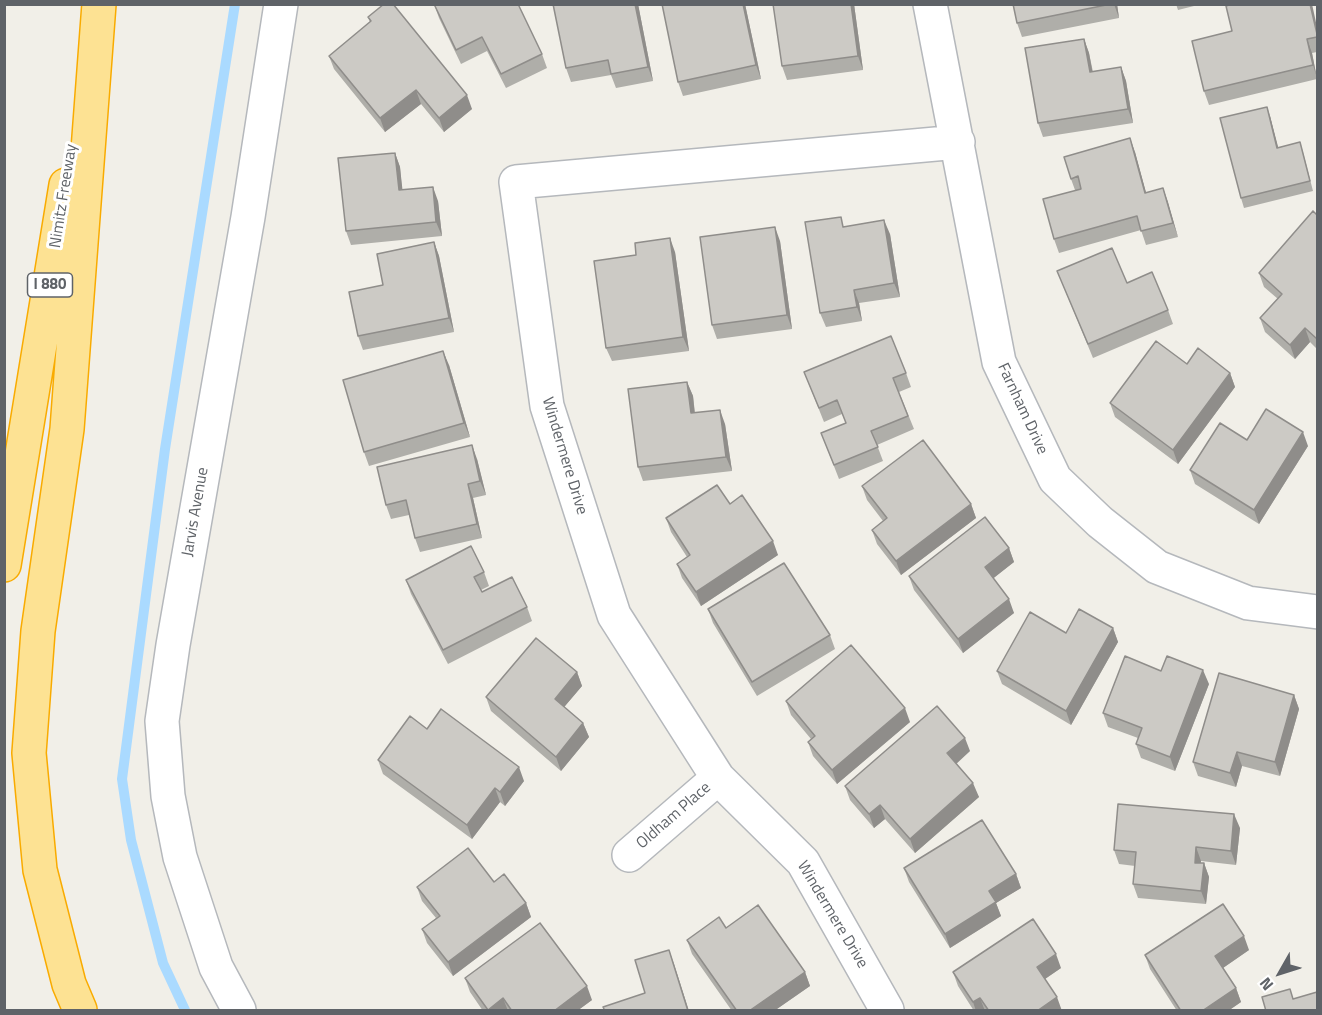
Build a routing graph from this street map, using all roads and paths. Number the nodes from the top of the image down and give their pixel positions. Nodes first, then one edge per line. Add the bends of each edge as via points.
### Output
1 (97, 4) edge
2 (281, 4) edge
3 (930, 4) edge
4 (958, 142) junction
5 (4, 565) edge
6 (1317, 612) edge
7 (718, 778) junction
8 (629, 855) dead end
9 (80, 1011) edge
10 (239, 1011) edge
11 (887, 1011) edge

1 - 5 highway, Nimitz Freeway / I 880
1 - 9 highway via 67,429 38,631 29,753 40,870 69,984
2 - 10 street, Jarvis Avenue via 162,721 168,796 180,857 216,967
3 - 4 street, Farnham Drive
4 - 6 street, Farnham Drive via 999,362 1055,479 1100,522 1157,567 1248,603
4 - 7 street, Windermere Drive via 516,182 547,406 614,615
7 - 8 street, Oldham Place
7 - 11 street, Windermere Drive via 803,862

